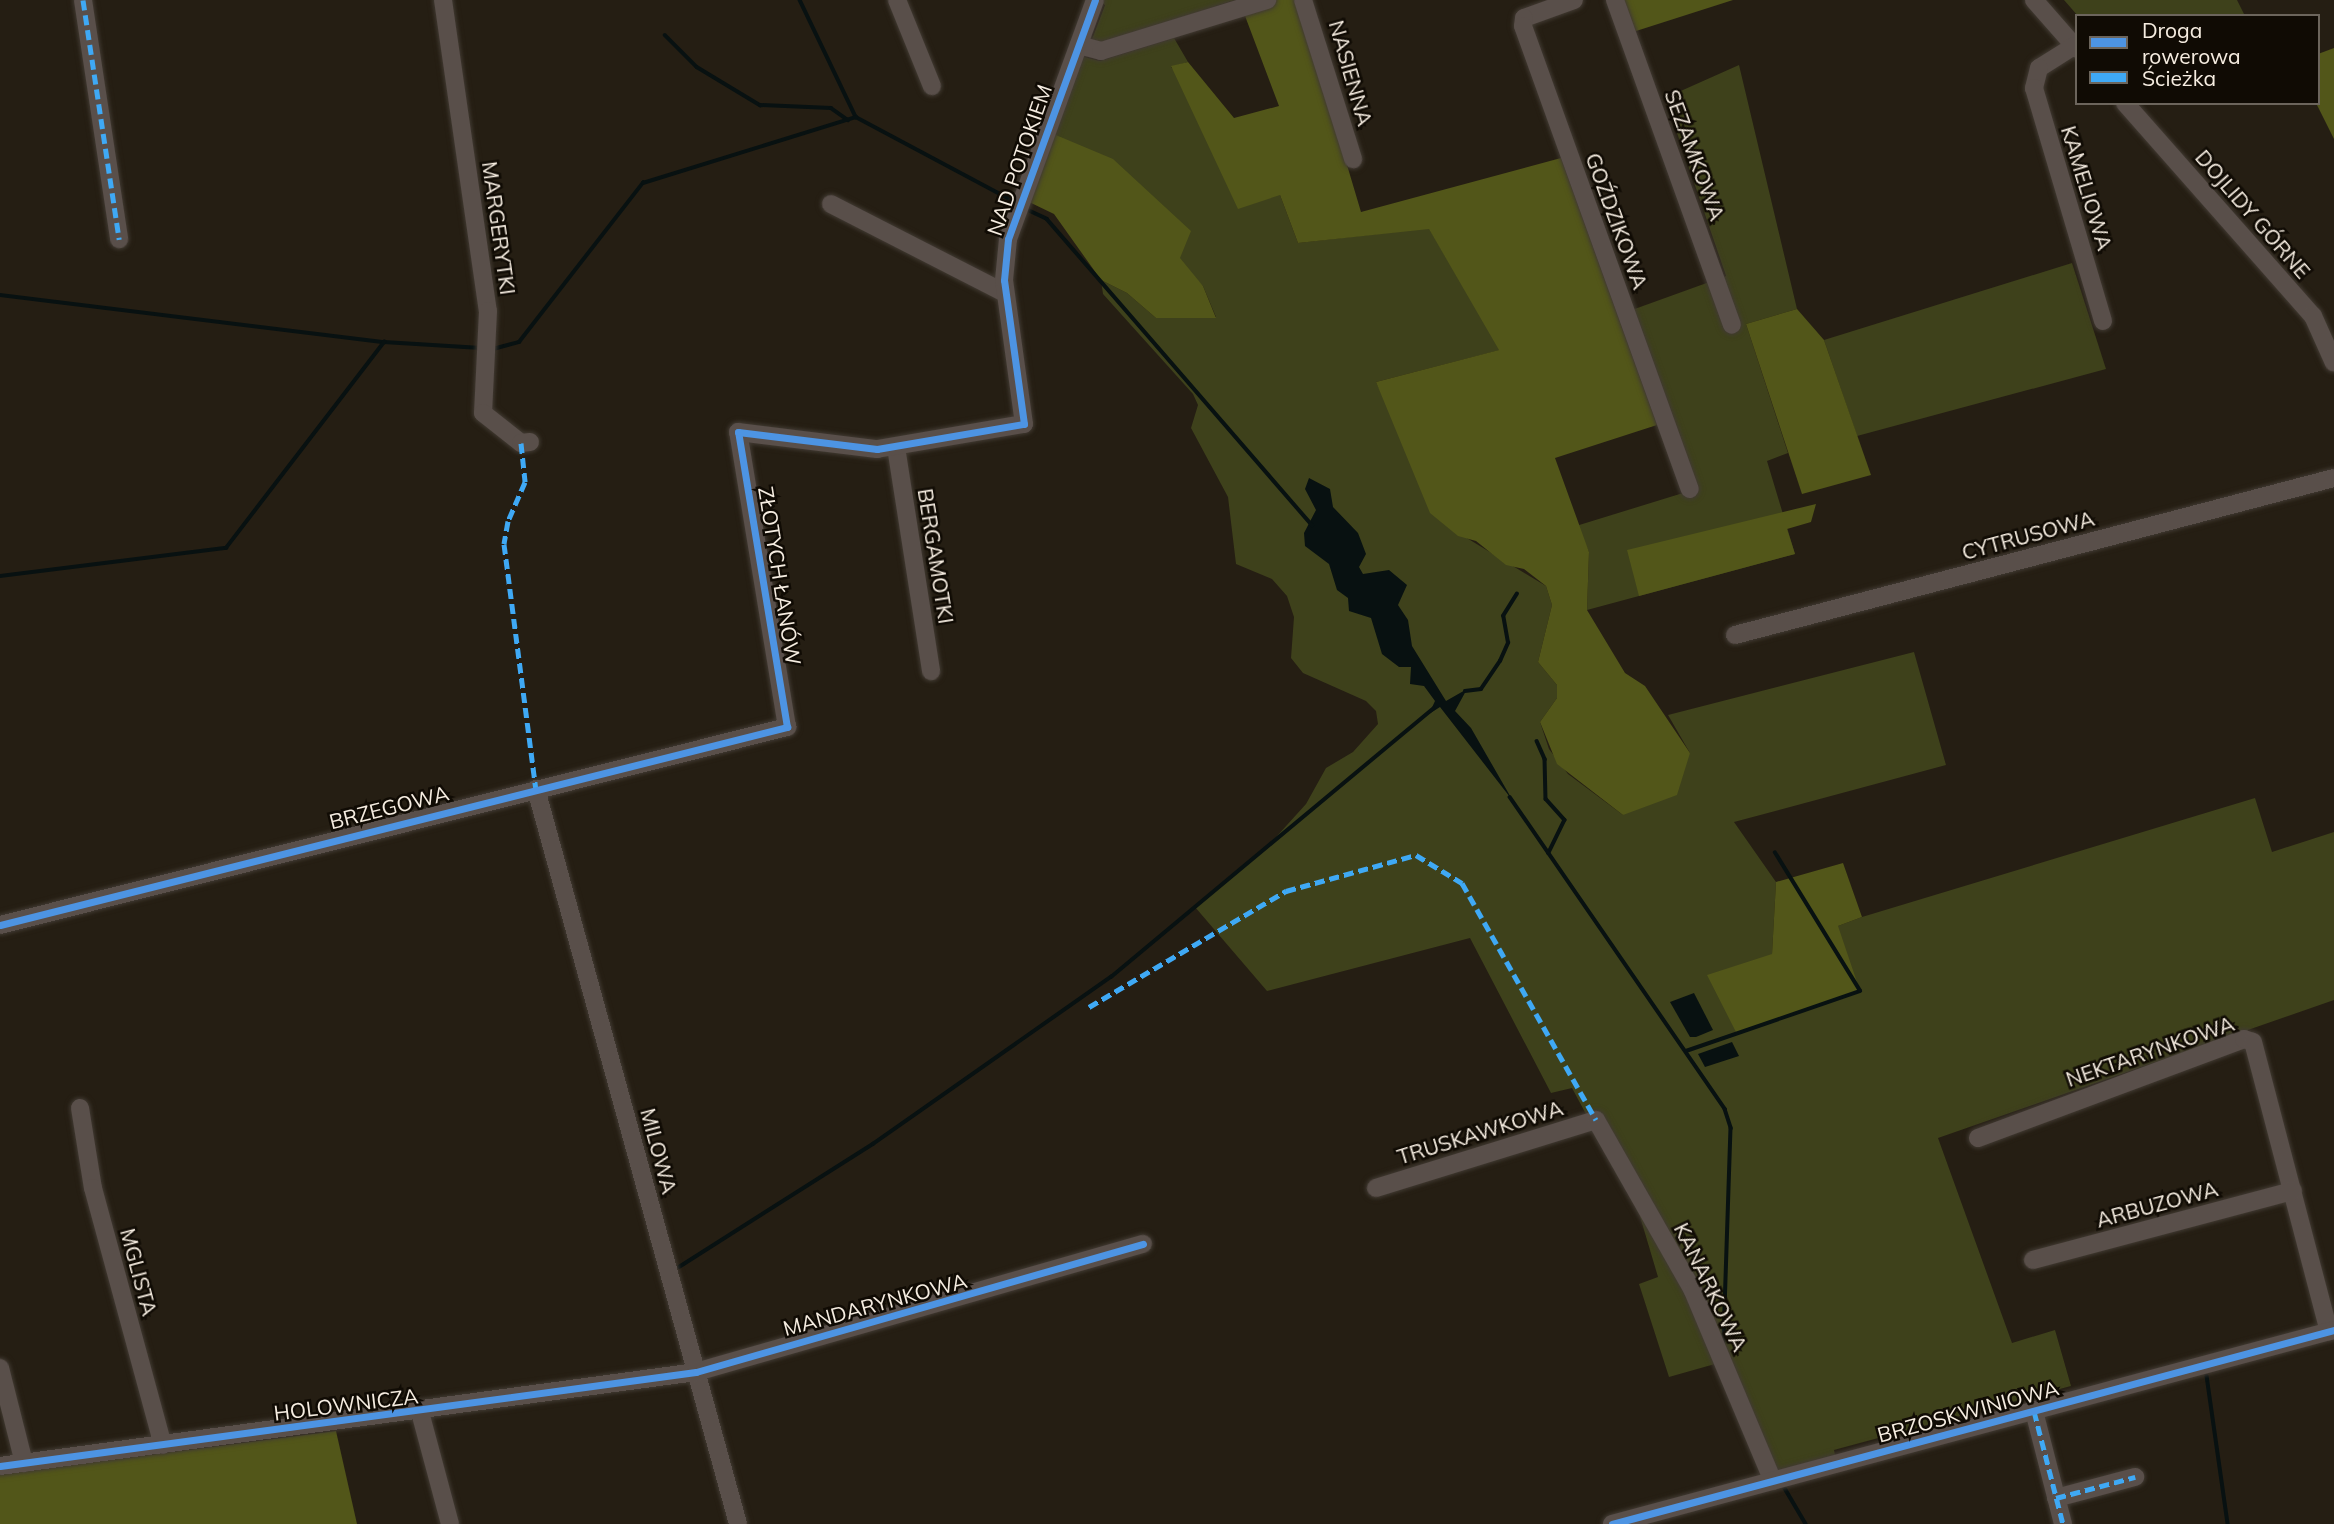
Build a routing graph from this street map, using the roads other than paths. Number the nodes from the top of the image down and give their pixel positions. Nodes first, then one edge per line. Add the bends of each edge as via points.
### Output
1 (83, 0) edge
2 (443, 0) edge
3 (897, 0) edge
4 (1076, 0) edge
5 (1266, 0) edge
6 (1303, 0) edge
7 (1574, 0) edge
8 (1615, 0) edge
9 (2034, 0) edge
10 (1093, 6) edge
11 (1079, 46) junction
12 (2075, 47) edge
13 (2075, 49) edge
14 (932, 86) dead end
15 (2127, 105) edge
16 (1353, 159) dead end
17 (831, 204) dead end
18 (119, 239) dead end
19 (1005, 293) junction
20 (2104, 321) dead end
21 (1732, 325) dead end
22 (2334, 363) edge
23 (738, 432) joint
24 (526, 443) dead end
25 (895, 447) junction
26 (2334, 478) edge
27 (1690, 489) dead end
28 (1734, 635) dead end
29 (931, 671) dead end
30 (787, 727) joint
31 (537, 789) junction
32 (0, 925) edge
33 (80, 1108) dead end
34 (1596, 1120) joint
35 (1978, 1138) dead end
36 (1376, 1188) dead end
37 (2293, 1191) junction
38 (1143, 1244) dead end
39 (2033, 1260) dead end
40 (2332, 1331) edge
41 (0, 1368) edge
42 (696, 1371) junction
43 (2034, 1411) junction
44 (420, 1412) junction
45 (163, 1445) junction
46 (24, 1463) junction
47 (0, 1466) edge
48 (2135, 1477) dead end
49 (1773, 1481) junction
50 (2056, 1498) junction
51 (450, 1524) edge
52 (738, 1524) edge
53 (1612, 1524) edge
54 (2063, 1524) edge

1 - 18 street
2 - 24 street, MARGERYTKI via 488,312 482,413
3 - 14 street
4 - 10 street
5 - 11 street via 1101,51
6 - 16 street, NASIENNA
7 - 27 street, GOŹDZIKOWA via 1524,18 1522,26
8 - 21 street, SEZAMKOWA
9 - 12 street
10 - 11 street, NAD POTOKIEM
11 - 19 street, NAD POTOKIEM via 1008,239
13 - 20 street, KAMELIOWA via 2039,68 2034,88
15 - 22 street, DOJLIDY GÓRNE via 2313,316
17 - 19 street
19 - 25 street, NAD POTOKIEM via 1024,425
23 - 25 street, NAD POTOKIEM
23 - 30 street, ZŁOTYCH ŁANÓW
25 - 29 street, BERGAMOTKI
26 - 28 street, CYTRUSOWA
30 - 31 street, BRZEGOWA
31 - 32 street, BRZEGOWA
31 - 42 street, MILOWA
33 - 45 street, MGLISTA via 93,1188
34 - 36 street, TRUSKAWKOWA
34 - 49 street, KANARKOWA via 1693,1291
35 - 37 street, NEKTARYNKOWA via 2244,1039 2257,1050
37 - 39 street, ARBUZOWA
37 - 40 street, NEKTARYNKOWA
38 - 42 street, MANDARYNKOWA
40 - 43 street, BRZOSKWINIOWA
41 - 46 street
42 - 44 street, HOLOWNICZA
42 - 52 street, MILOWA
43 - 49 street, BRZOSKWINIOWA
43 - 50 street
44 - 45 street, HOLOWNICZA
44 - 51 street
45 - 46 street, HOLOWNICZA
46 - 47 street, HOLOWNICZA
48 - 50 street
49 - 53 street, BRZOSKWINIOWA
50 - 54 street

